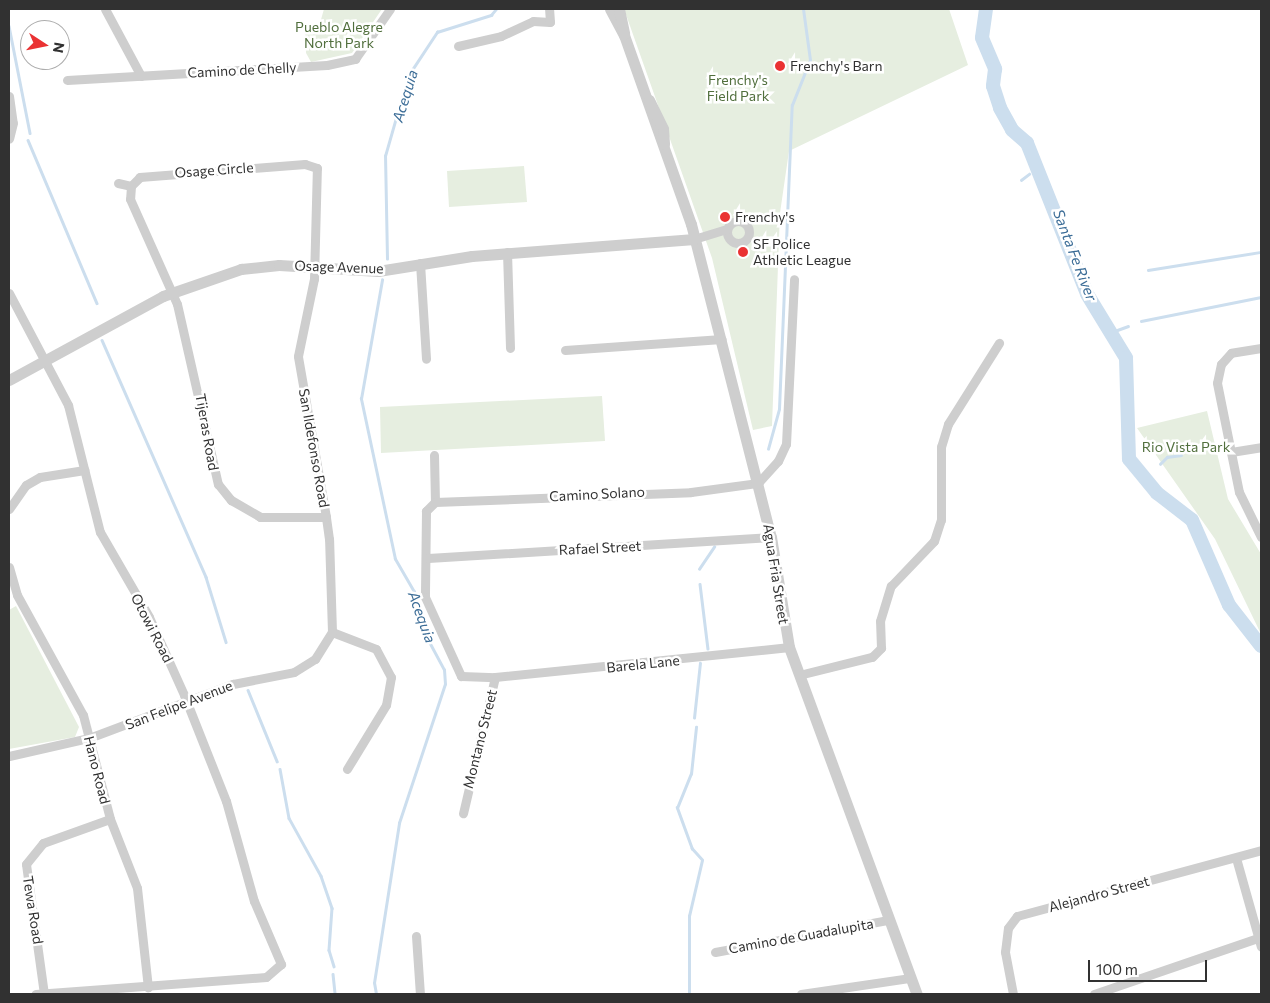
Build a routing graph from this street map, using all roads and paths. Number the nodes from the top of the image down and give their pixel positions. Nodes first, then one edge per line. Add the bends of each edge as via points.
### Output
1 (105, 9) edge
2 (390, 9) edge
3 (549, 9) edge
4 (610, 9) edge
5 (619, 9) edge
6 (624, 35) junction
7 (458, 46) dead end
8 (141, 76) junction
9 (67, 80) dead end
10 (9, 96) edge
11 (9, 138) edge
12 (118, 183) dead end
13 (131, 186) junction
14 (727, 229) dead end
15 (694, 239) junction
16 (507, 252) junction
17 (420, 263) junction
18 (314, 266) junction
19 (794, 279) dead end
20 (9, 293) edge
21 (172, 293) junction
22 (722, 339) junction
23 (999, 343) dead end
24 (510, 348) dead end
25 (1261, 348) edge
26 (565, 350) dead end
27 (426, 359) dead end
28 (46, 361) junction
29 (9, 380) edge
30 (1261, 447) edge
31 (1231, 452) junction
32 (434, 455) dead end
33 (84, 470) junction
34 (758, 483) junction
35 (435, 502) junction
36 (9, 510) edge
37 (326, 517) junction
38 (771, 537) junction
39 (1261, 537) edge
40 (428, 558) junction
41 (9, 567) edge
42 (332, 632) junction
43 (789, 647) junction
44 (799, 675) junction
45 (495, 677) junction
46 (187, 703) junction
47 (89, 738) junction
48 (9, 756) edge
49 (347, 769) dead end
50 (463, 813) dead end
51 (110, 820) junction
52 (1261, 850) edge
53 (1236, 858) junction
54 (887, 920) junction
55 (416, 936) dead end
56 (1258, 938) junction
57 (1261, 947) edge
58 (715, 952) dead end
59 (909, 978) junction
60 (148, 987) junction
61 (36, 994) edge
62 (44, 994) edge
63 (420, 994) edge
64 (801, 994) edge
65 (916, 994) edge
66 (1012, 994) edge
67 (1094, 994) edge

1 - 8 street
2 - 8 street, Camino de Chelly via 355,59 327,65
3 - 7 street via 550,22 533,21 501,36
4 - 6 street, Agua Fria Street
5 - 6 street, Agua Fria Street
6 - 15 street, Agua Fria Street via 646,95 658,114 664,145
8 - 9 street, Camino de Chelly
10 - 11 street via 14,123
12 - 13 street
13 - 18 street, Osage Circle via 144,176 314,165 319,177
13 - 21 street via 130,199
14 - 15 street
15 - 16 street, Osage Avenue
15 - 22 street, Agua Fria Street
16 - 17 street, Osage Avenue
16 - 24 street
17 - 18 street, Osage Avenue via 378,271
17 - 27 street
18 - 21 street, Osage Avenue via 241,269
18 - 37 street, San Ildefonso Road via 298,356
19 - 34 street via 786,444 778,461
20 - 28 street, Otowi Road
21 - 28 street, Osage Avenue
21 - 37 street, Tijeras Road via 195,371 210,465 222,491 242,508 260,517
22 - 26 street
22 - 34 street, Agua Fria Street
23 - 44 street via 948,424 941,447 941,520 934,541 891,586 880,621 880,648 872,657
25 - 31 street via 1231,353 1221,364 1217,383
28 - 29 street, Osage Avenue
28 - 33 street, Otowi Road via 68,405
30 - 31 street
31 - 39 street via 1242,499
32 - 35 street
33 - 36 street via 40,476 26,485
33 - 46 street, Otowi Road via 100,532 149,617
34 - 35 street, Camino Solano via 691,492
34 - 38 street, Agua Fria Street
35 - 40 street via 426,511
37 - 42 street, San Ildefonso Road via 334,601
38 - 40 street, Rafael Street
38 - 43 street, Agua Fria Street
40 - 45 street, Montano Street via 422,582 425,597 452,661 466,678
41 - 47 street, Hano Road via 17,595 76,700
42 - 46 street, San Felipe Avenue via 320,652 302,668 233,684
42 - 49 street via 376,649 391,677 386,705
43 - 44 street, Agua Fria Street
43 - 45 street, Barela Lane
44 - 54 street, Agua Fria Street
45 - 50 street, Montano Street
46 - 47 street, San Felipe Avenue
46 - 60 street, Otowi Road via 226,801 251,894 279,957 279,969 266,977
47 - 48 street, San Felipe Avenue
47 - 51 street, Hano Road
51 - 60 street, Hano Road via 137,888
51 - 62 street, Tewa Road via 43,843 26,864
52 - 53 street, Alejandro Street
53 - 56 street
53 - 66 street, Alejandro Street via 1018,916 1008,928 1005,952
54 - 58 street, Camino de Guadalupita
54 - 59 street, Agua Fria Street
55 - 63 street
56 - 57 street
56 - 67 street
59 - 64 street
59 - 65 street, Agua Fria Street
60 - 62 street
61 - 62 street

